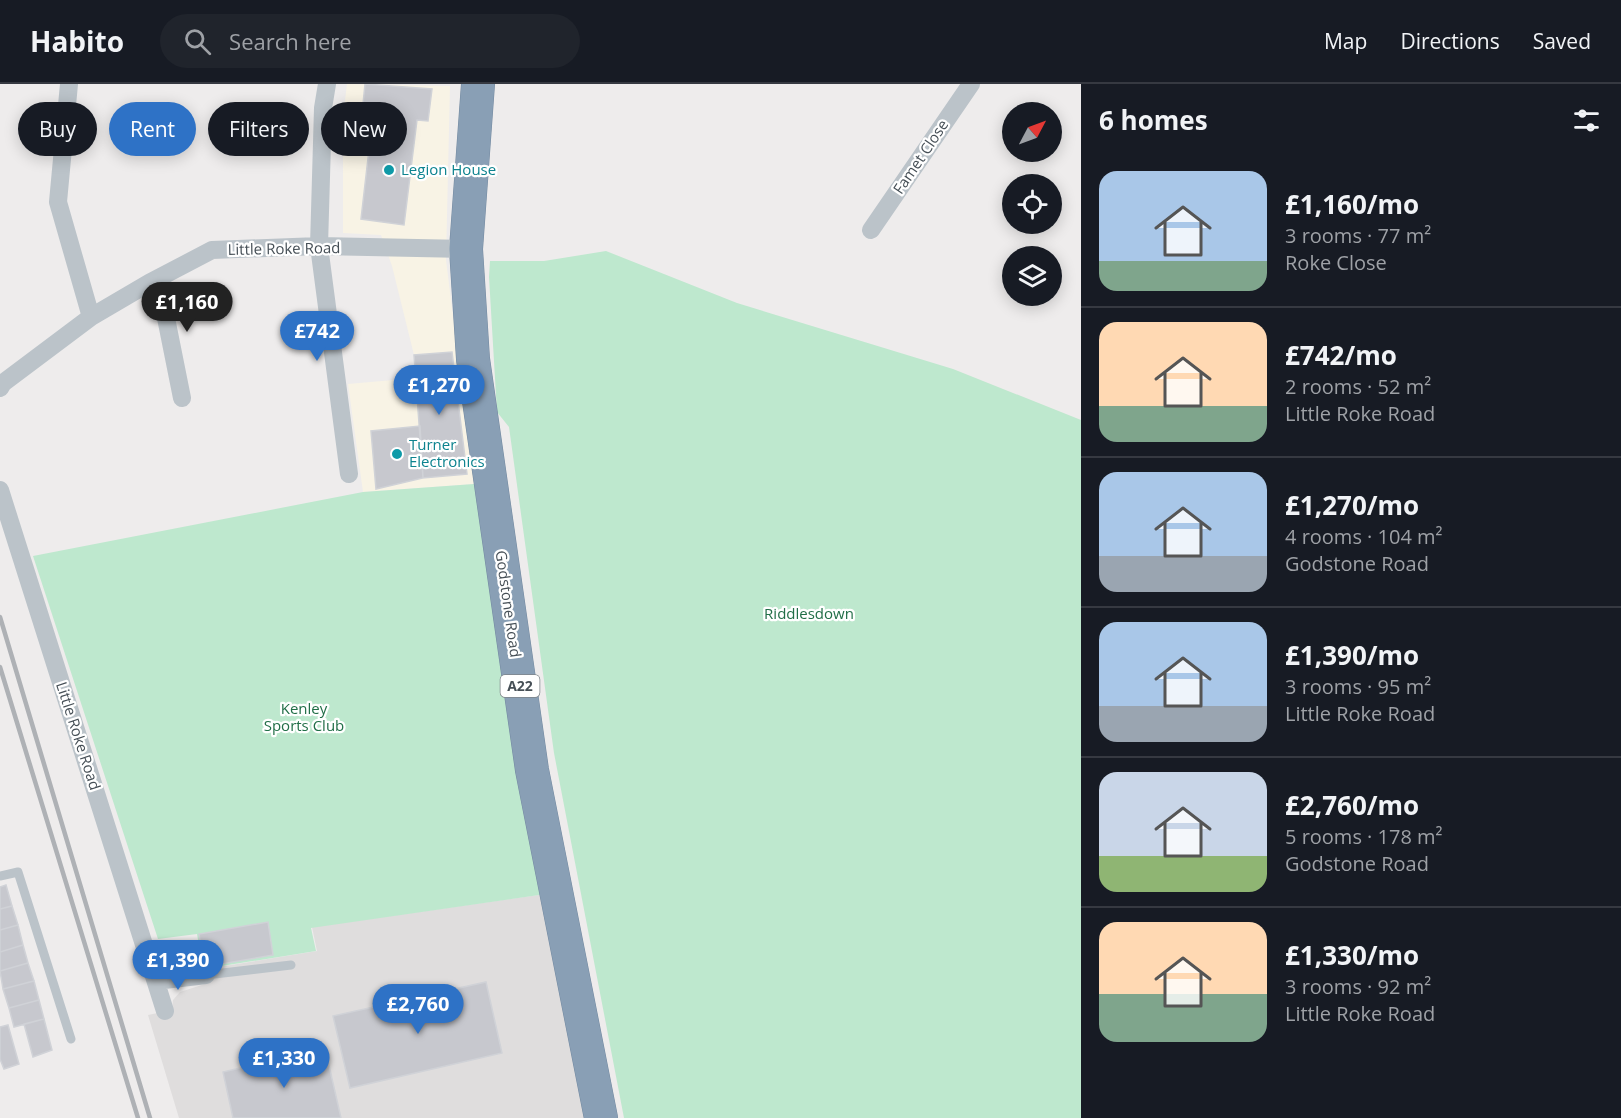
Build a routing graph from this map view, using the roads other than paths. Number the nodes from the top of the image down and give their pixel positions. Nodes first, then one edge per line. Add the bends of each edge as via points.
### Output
1 (69, 84) edge
2 (327, 84) edge
3 (478, 84) edge
4 (971, 84) edge
5 (871, 230) dead end
6 (319, 246) junction
7 (466, 249) junction
8 (149, 283) junction
9 (91, 317) junction
10 (0, 388) edge
11 (182, 398) dead end
12 (349, 474) dead end
13 (0, 490) edge
14 (0, 876) edge
15 (291, 965) dead end
16 (206, 975) joint
17 (156, 981) junction
18 (165, 1011) dead end
19 (71, 1039) dead end
20 (601, 1118) edge

1 - 9 street via 58,202
2 - 6 street
3 - 7 highway, Godstone Road / A22
4 - 5 street, Famet Close
6 - 7 street, Little Roke Road
6 - 8 street, Little Roke Road via 212,250
6 - 12 street
7 - 20 highway, Godstone Road / A22 via 473,359 532,770
8 - 9 street, Little Roke Road
8 - 11 street via 166,318
9 - 10 street, Little Roke Road
13 - 17 street, Little Roke Road
14 - 19 lane via 18,872
15 - 16 lane
16 - 17 street
17 - 18 street, Little Roke Road

